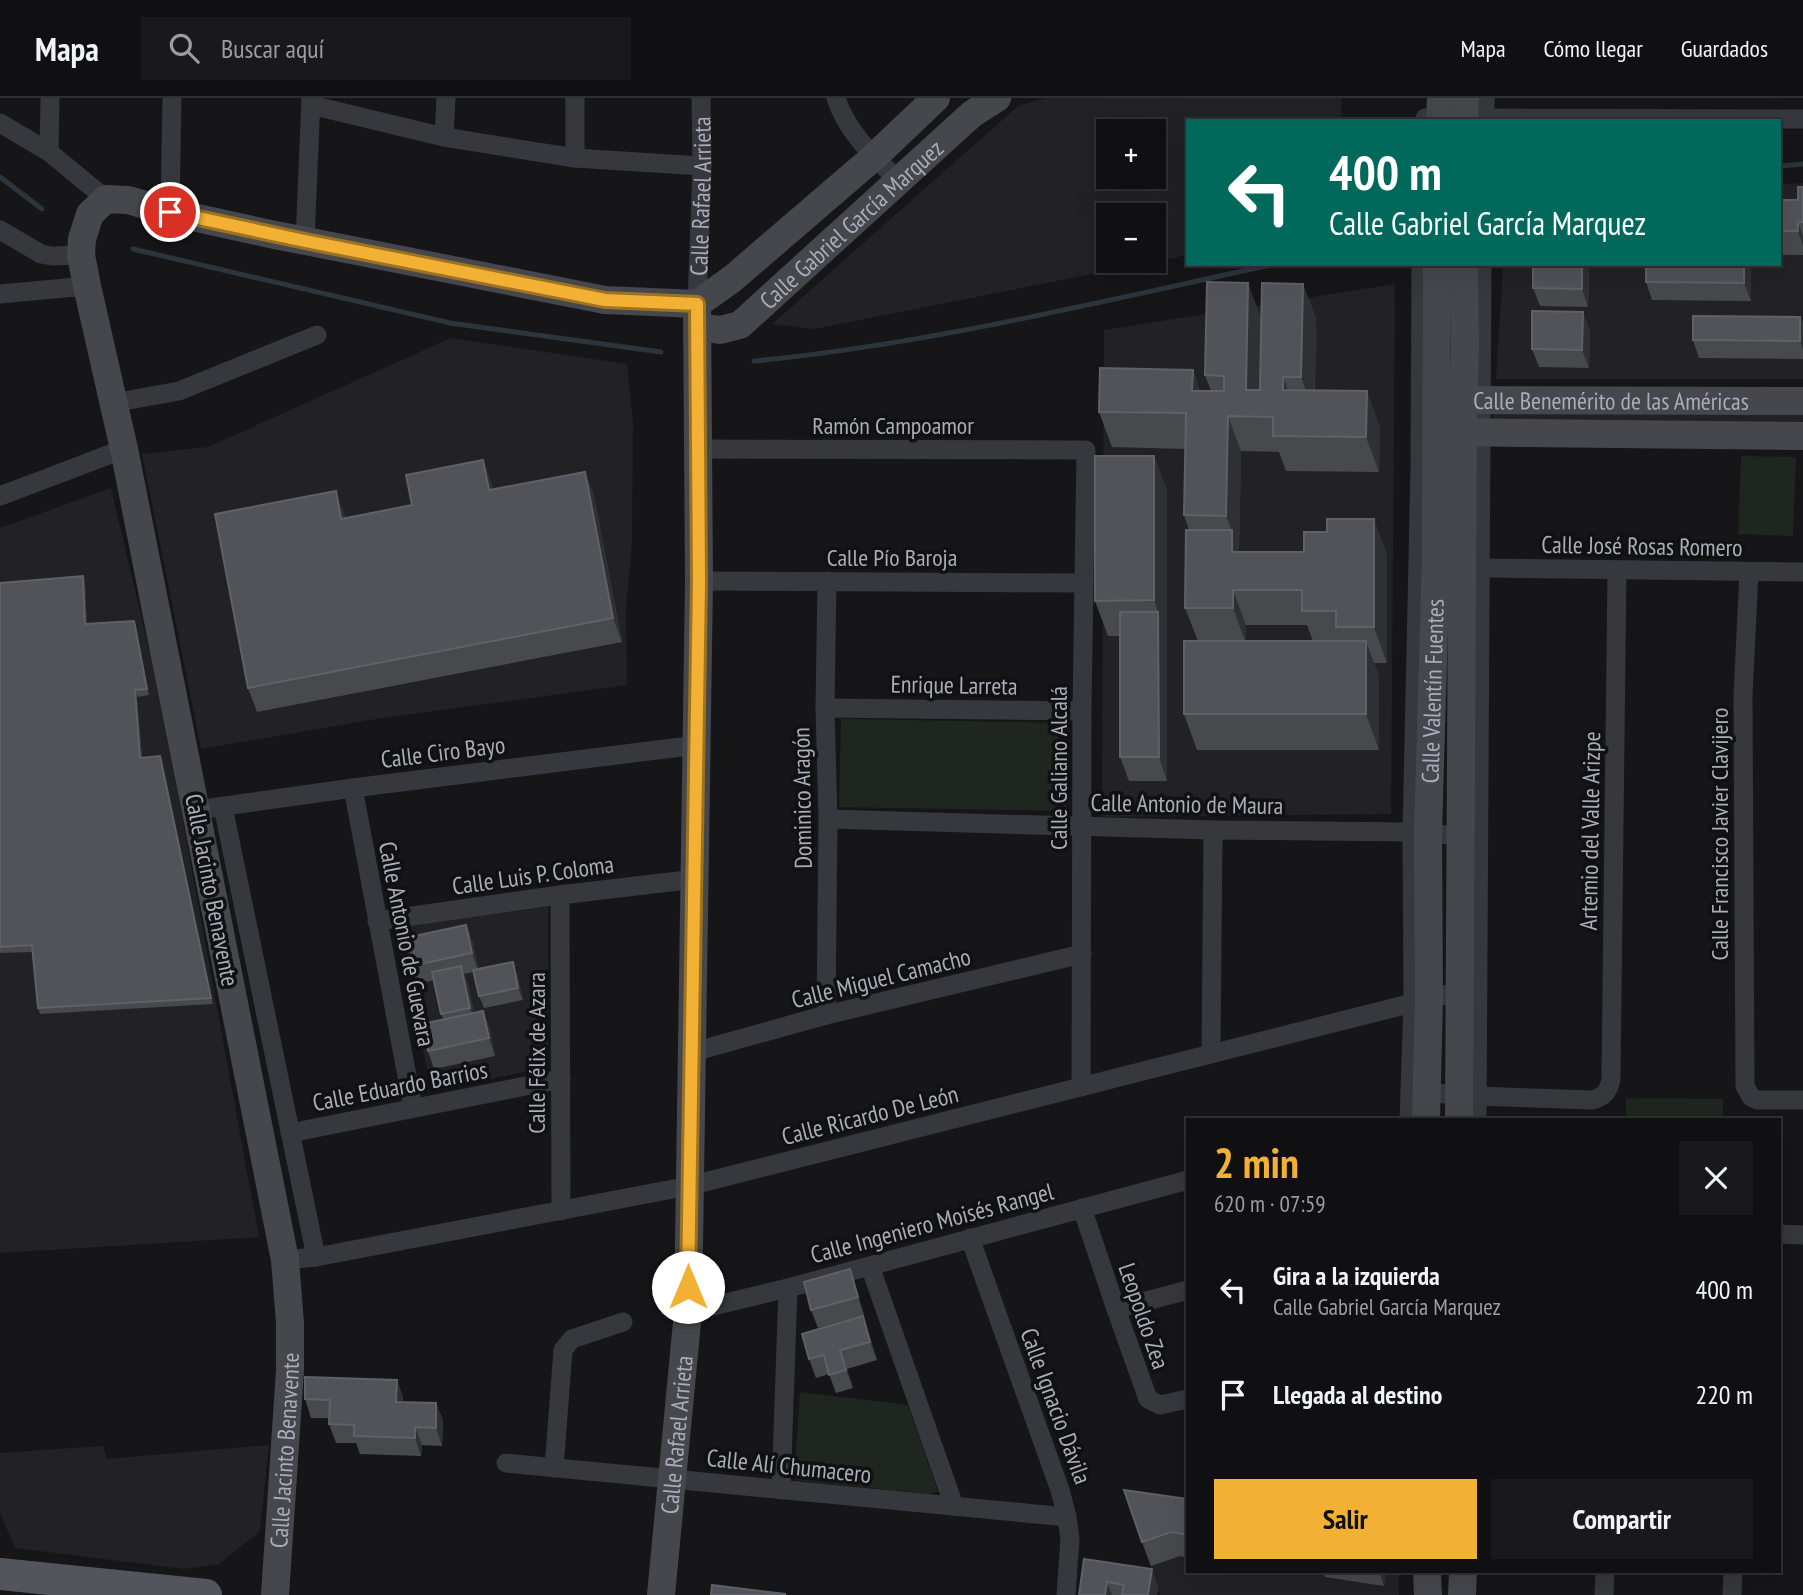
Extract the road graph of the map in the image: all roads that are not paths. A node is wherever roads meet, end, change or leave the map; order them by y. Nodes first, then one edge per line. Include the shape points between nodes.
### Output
1 (50, 98) edge
2 (172, 98) edge
3 (446, 98) edge
4 (575, 98) edge
5 (701, 98) edge
6 (836, 98) edge
7 (936, 98) edge
8 (997, 98) edge
9 (1485, 98) edge
10 (311, 102) edge
11 (971, 106) edge
12 (1451, 113) edge
13 (1803, 119) edge
14 (0, 123) edge
15 (444, 137) junction
16 (49, 152) junction
17 (874, 157) junction
18 (575, 158) junction
19 (702, 166) junction
20 (900, 181) junction
21 (106, 199) junction
22 (170, 212) junction
23 (0, 230) edge
24 (305, 241) junction
25 (81, 255) junction
26 (1421, 266) edge
27 (1466, 266) edge
28 (87, 286) junction
29 (0, 294) edge
30 (698, 316) junction
31 (317, 335) dead end
32 (1450, 399) junction
33 (1803, 401) edge
34 (113, 403) junction
35 (1450, 432) junction
36 (1803, 436) edge
37 (124, 449) junction
38 (699, 449) junction
39 (1086, 450) joint
40 (0, 496) edge
41 (1481, 568) junction
42 (1617, 570) junction
43 (1749, 572) junction
44 (1803, 572) edge
45 (699, 581) junction
46 (827, 581) junction
47 (1084, 583) junction
48 (1480, 679) junction
49 (825, 708) junction
50 (1082, 711) junction
51 (1461, 713) junction
52 (697, 745) junction
53 (353, 788) junction
54 (223, 807) junction
55 (196, 810) junction
56 (828, 819) junction
57 (1083, 826) junction
58 (1213, 830) junction
59 (1420, 833) junction
60 (1461, 836) junction
61 (695, 880) junction
62 (560, 895) junction
63 (377, 921) junction
64 (1082, 954) junction
65 (1460, 991) junction
66 (1421, 1001) junction
67 (826, 1015) junction
68 (693, 1052) junction
69 (1211, 1054) junction
70 (561, 1079) junction
71 (1081, 1087) junction
72 (1418, 1092) junction
73 (1803, 1100) edge
74 (1465, 1103) edge
75 (413, 1108) junction
76 (1410, 1118) edge
77 (1425, 1118) edge
78 (1476, 1118) edge
79 (290, 1133) junction
80 (1186, 1181) edge
81 (689, 1186) junction
82 (1082, 1208) junction
83 (561, 1210) junction
84 (1781, 1234) edge
85 (1803, 1234) edge
86 (970, 1238) junction
87 (316, 1256) junction
88 (285, 1259) junction
89 (870, 1266) junction
90 (788, 1287) junction
91 (1186, 1291) edge
92 (1115, 1309) junction
93 (688, 1312) junction
94 (623, 1322) dead end
95 (1186, 1399) edge
96 (506, 1463) dead end
97 (554, 1468) junction
98 (672, 1479) junction
99 (781, 1490) junction
100 (954, 1506) junction
101 (1067, 1517) junction
102 (1427, 1573) edge
103 (1463, 1573) edge
104 (1605, 1573) edge
105 (1732, 1573) edge
106 (0, 1574) edge
107 (206, 1595) edge
108 (275, 1595) edge
109 (661, 1595) edge
110 (1066, 1595) edge
111 (1428, 1595) edge
112 (1462, 1595) edge
113 (1604, 1595) edge
114 (1732, 1595) edge

1 - 16 street
2 - 22 street
3 - 15 street
4 - 18 street
5 - 19 street, Calle Rafael Arrieta
6 - 17 street via 845,120
7 - 17 street, Calle Gabriel García Marquez
8 - 11 street, Calle Gabriel García Marquez
9 - 12 street
10 - 15 street
10 - 24 street
11 - 20 street, Calle Gabriel García Marquez
12 - 13 street
14 - 16 street
15 - 18 street
16 - 21 street
17 - 20 street
17 - 30 street, Calle Gabriel García Marquez via 732,279
18 - 19 street
19 - 30 street, Calle Rafael Arrieta
20 - 30 street, Calle Gabriel García Marquez via 740,325 720,330
21 - 22 street, Calle Gabriel García Marquez
21 - 25 street, Calle Jacinto Benavente via 90,214
22 - 24 street, Calle Gabriel García Marquez
23 - 25 street via 41,254
24 - 30 street, Calle Gabriel García Marquez
25 - 28 street, Calle Jacinto Benavente
26 - 32 street
27 - 32 street, Calle Valentín Fuentes via 1465,349
28 - 29 street
28 - 34 street, Calle Jacinto Benavente
30 - 38 street, Calle Rafael Arrieta
31 - 34 street via 179,391
32 - 33 street, Calle Benemérito de las Américas
32 - 35 street, Calle Valentín Fuentes
32 - 35 street
34 - 37 street, Calle Jacinto Benavente
35 - 36 street, Calle Benemérito de las Américas
35 - 41 street
35 - 51 street, Calle Valentín Fuentes
35 - 59 street, Calle Valentín Fuentes via 1436,558
37 - 40 street
37 - 55 street, Calle Jacinto Benavente
38 - 39 street, Ramón Campoamor
38 - 45 street, Calle Rafael Arrieta
39 - 47 street, Calle Galiano Alcalá
41 - 42 street, Calle José Rosas Romero
41 - 48 street
42 - 43 street, Calle José Rosas Romero
42 - 74 street, Artemio del Valle Arizpe via 1612,1079 1607,1092 1592,1100
43 - 44 street, Calle José Rosas Romero
43 - 73 street, Calle Francisco Javier Clavijero via 1743,695 1745,1086 1756,1100
45 - 46 street, Calle Pío Baroja
45 - 52 street, Calle Rafael Arrieta
46 - 47 street, Calle Pío Baroja
46 - 49 street, Dominico Aragón
47 - 50 street, Calle Galiano Alcalá
48 - 51 street
48 - 74 street
49 - 50 street, Enrique Larreta
49 - 56 street, Dominico Aragón
50 - 57 street, Calle Galiano Alcalá
51 - 60 street, Calle Valentín Fuentes
52 - 53 street, Calle Ciro Bayo
52 - 61 street, Calle Rafael Arrieta
53 - 54 street, Calle Ciro Bayo
53 - 63 street, Calle Antonio de Guevara
54 - 55 street, Calle Ciro Bayo
54 - 79 street
55 - 88 street, Calle Jacinto Benavente
56 - 57 street, Calle Antonio de Maura
56 - 67 street, Dominico Aragón
57 - 58 street, Calle Antonio de Maura
57 - 64 street, Calle Galiano Alcalá
58 - 59 street, Calle Antonio de Maura
58 - 69 street
59 - 60 street, Calle Antonio de Maura
59 - 66 street, Calle Valentín Fuentes
60 - 65 street, Calle Valentín Fuentes
61 - 62 street, Calle Luis P. Coloma
61 - 68 street, Calle Rafael Arrieta
62 - 63 street, Calle Luis P. Coloma
62 - 70 street, Calle Félix de Azara
63 - 75 street, Calle Antonio de Guevara
64 - 67 street, Calle Miguel Camacho
64 - 71 street, Calle Galiano Alcalá
65 - 66 street, Calle Ricardo De León
65 - 74 street, Calle Valentín Fuentes
66 - 69 street, Calle Ricardo De León
66 - 72 street, Calle Valentín Fuentes
67 - 68 street, Calle Miguel Camacho
68 - 81 street, Calle Rafael Arrieta
69 - 71 street, Calle Ricardo De León
70 - 75 street, Calle Eduardo Barrios
70 - 83 street, Calle Félix de Azara
71 - 81 street, Calle Ricardo De León
72 - 74 street
72 - 76 street
72 - 77 street, Calle Valentín Fuentes
74 - 78 street
75 - 79 street, Calle Eduardo Barrios
79 - 87 street
80 - 82 street, Calle Ingeniero Moisés Rangel
81 - 83 street, Calle Ricardo De León
81 - 93 street, Calle Rafael Arrieta
82 - 86 street, Calle Ingeniero Moisés Rangel
82 - 92 street, Leopoldo Zea
83 - 87 street, Calle Ricardo De León
84 - 85 street
86 - 89 street, Calle Ingeniero Moisés Rangel
86 - 101 street, Calle Ignacio Dávila
87 - 88 street, Calle Ricardo De León
88 - 108 street, Calle Jacinto Benavente via 290,1370
89 - 90 street, Calle Ingeniero Moisés Rangel
89 - 100 street
90 - 93 street, Calle Ingeniero Moisés Rangel
90 - 99 street
91 - 92 street
92 - 95 street, Leopoldo Zea via 1148,1399 1160,1405
93 - 98 street, Calle Rafael Arrieta
94 - 97 street via 572,1339 563,1350
96 - 97 street, Calle Alí Chumacero
97 - 98 street, Calle Alí Chumacero
98 - 99 street, Calle Alí Chumacero
98 - 109 street, Calle Rafael Arrieta
99 - 100 street, Calle Alí Chumacero
100 - 101 street, Calle Alí Chumacero
101 - 110 street, Calle Ignacio Dávila
102 - 111 street
103 - 112 street
104 - 113 street
105 - 114 street
106 - 107 main road

